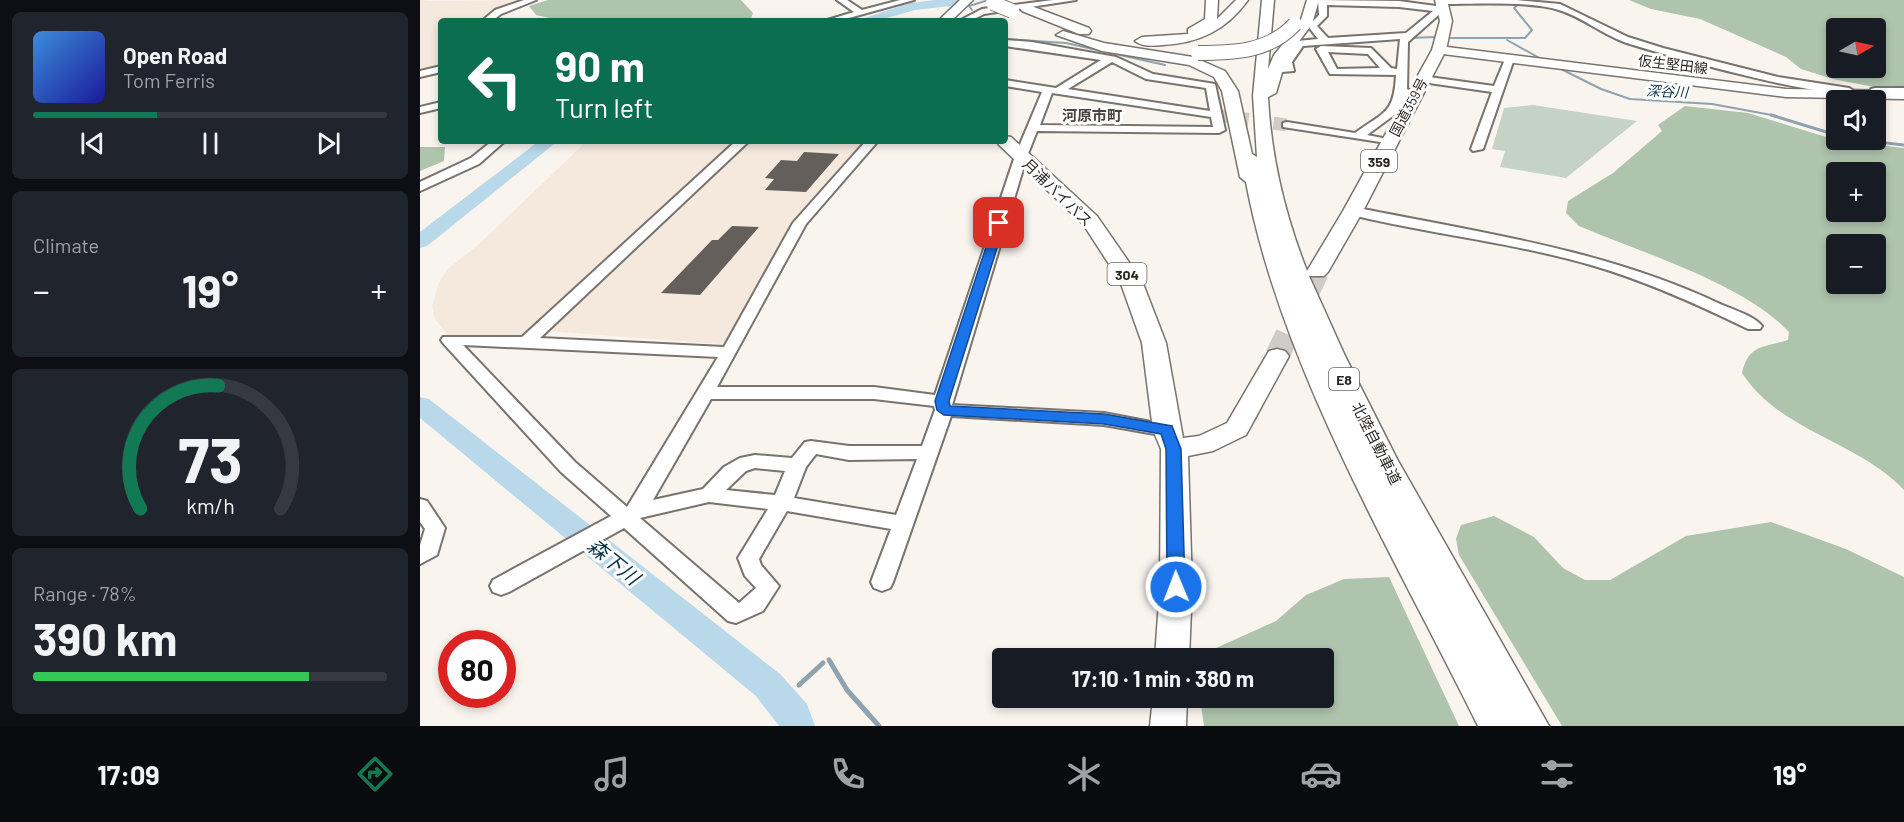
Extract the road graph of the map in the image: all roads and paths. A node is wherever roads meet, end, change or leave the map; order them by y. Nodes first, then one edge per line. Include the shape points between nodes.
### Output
1 (532, 0) edge
2 (841, 0) edge
3 (910, 0) edge
4 (967, 0) edge
5 (1072, 0) edge
6 (1242, 0) edge
7 (1256, 0) edge
8 (1268, 0) edge
9 (988, 1) edge
10 (1440, 3) edge
11 (1314, 4) edge
12 (1213, 5) edge
13 (1010, 6) edge
14 (859, 11) junction
15 (490, 18) edge
16 (837, 18) edge
17 (946, 18) edge
18 (969, 18) edge
19 (1080, 30) junction
20 (1063, 35) junction
21 (1406, 38) junction
22 (1325, 41) junction
23 (1008, 43) edge
24 (1346, 49) junction
25 (1439, 50) junction
26 (1110, 59) junction
27 (1509, 59) junction
28 (438, 70) edge
29 (1285, 70) dead end
30 (1387, 70) junction
31 (1400, 72) junction
32 (1363, 73) junction
33 (420, 74) edge
34 (1422, 79) junction
35 (1008, 83) edge
36 (1497, 90) junction
37 (1053, 91) junction
38 (1408, 93) junction
39 (1904, 93) edge
40 (438, 106) edge
41 (420, 110) edge
42 (1217, 115) junction
43 (1287, 125) tunnel mouth
44 (1033, 128) junction
45 (1358, 136) junction
46 (1389, 142) junction
47 (495, 144) edge
48 (740, 144) edge
49 (869, 144) edge
50 (1008, 144) edge
51 (1477, 149) dead end
52 (1021, 156) junction
53 (420, 187) edge
54 (1266, 200) junction
55 (1353, 212) junction
56 (1317, 272) tunnel mouth
57 (1754, 326) dead end
58 (526, 342) junction
59 (727, 352) junction
60 (1277, 356) tunnel mouth
61 (705, 393) junction
62 (943, 405) junction
63 (1170, 440) junction
64 (930, 452) junction
65 (797, 465) junction
66 (709, 495) junction
67 (782, 503) junction
68 (420, 506) edge
69 (626, 516) junction
70 (905, 524) junction
71 (420, 556) edge
72 (882, 582) dead end
73 (507, 583) dead end
74 (1173, 648) edge
75 (1169, 708) edge
76 (1168, 726) edge
77 (1497, 726) edge
78 (1531, 726) edge

1 - 15 street
2 - 14 street
3 - 14 street
4 - 17 highway
5 - 18 street via 982,12
6 - 19 highway via 1219,26 1189,38 1137,41
7 - 54 highway, 北陸自動車道 / E8 via 1245,94 1249,151
8 - 54 highway, 北陸自動車道 / E8 via 1260,94
9 - 13 highway, bridge
10 - 11 street
10 - 21 street
10 - 25 highway, 国道359号 / 359 via 1446,21
10 - 39 street via 1519,2 1560,7 1625,39 1778,80 1836,91
11 - 20 highway, bridge via 1298,15 1280,38 1259,47 1230,52 1125,47
11 - 22 street via 1323,16 1312,26
11 - 54 highway via 1306,24 1280,58 1271,79
12 - 19 highway via 1210,21 1194,31 1162,37
13 - 19 highway via 1026,8
13 - 20 highway
14 - 16 street
20 - 54 highway via 1102,47 1193,61 1220,74 1230,91 1241,149
21 - 22 street
21 - 31 street
22 - 29 street via 1300,43 1287,62 1290,69
23 - 26 street
24 - 30 street via 1371,51
24 - 32 street
24 - 32 street via 1321,49 1334,72
25 - 27 main road, 仮生堅田線
25 - 34 highway, 国道359号 / 359
26 - 37 street
26 - 42 street via 1150,77 1211,86
27 - 36 street
27 - 39 main road, 仮生堅田線 via 1786,93
28 - 33 street
30 - 31 street
30 - 32 street
31 - 38 street
34 - 36 street
34 - 38 highway, 国道359号 / 359
35 - 37 street
36 - 51 street
37 - 42 street
37 - 44 street
38 - 45 street via 1397,108
38 - 46 highway, 国道359号 / 359
40 - 41 street
42 - 44 street via 1219,130
43 - 45 street
44 - 52 street
45 - 46 street
46 - 55 highway, 国道359号 / 359
47 - 53 street via 475,161
48 - 58 street
49 - 59 street via 800,223
50 - 52 highway, 月浦バイパス / 304
52 - 62 street
52 - 63 highway, 月浦バイパス / 304 via 1090,220 1131,281 1154,343
54 - 77 highway, 北陸自動車道 / E8 via 1280,278 1325,387
54 - 78 highway, 北陸自動車道 / E8 via 1344,380
55 - 56 highway, 国道359号 / 359
55 - 57 street via 1572,256 1629,272 1697,298
58 - 59 street
58 - 69 street via 449,340 519,417
59 - 61 street
60 - 63 highway via 1237,429 1204,444
61 - 62 street via 874,393
61 - 69 street
62 - 63 street via 1104,419
62 - 64 street
63 - 74 highway, 304 via 1176,587
64 - 65 street via 849,453 811,447
64 - 70 street
65 - 66 street via 748,461 735,466
65 - 67 street
66 - 67 street
66 - 69 street
67 - 69 street via 748,558 752,570 768,586 764,597 754,607 736,614
67 - 70 street
68 - 71 street via 435,528 430,549
69 - 73 street
70 - 72 street
75 - 76 highway

